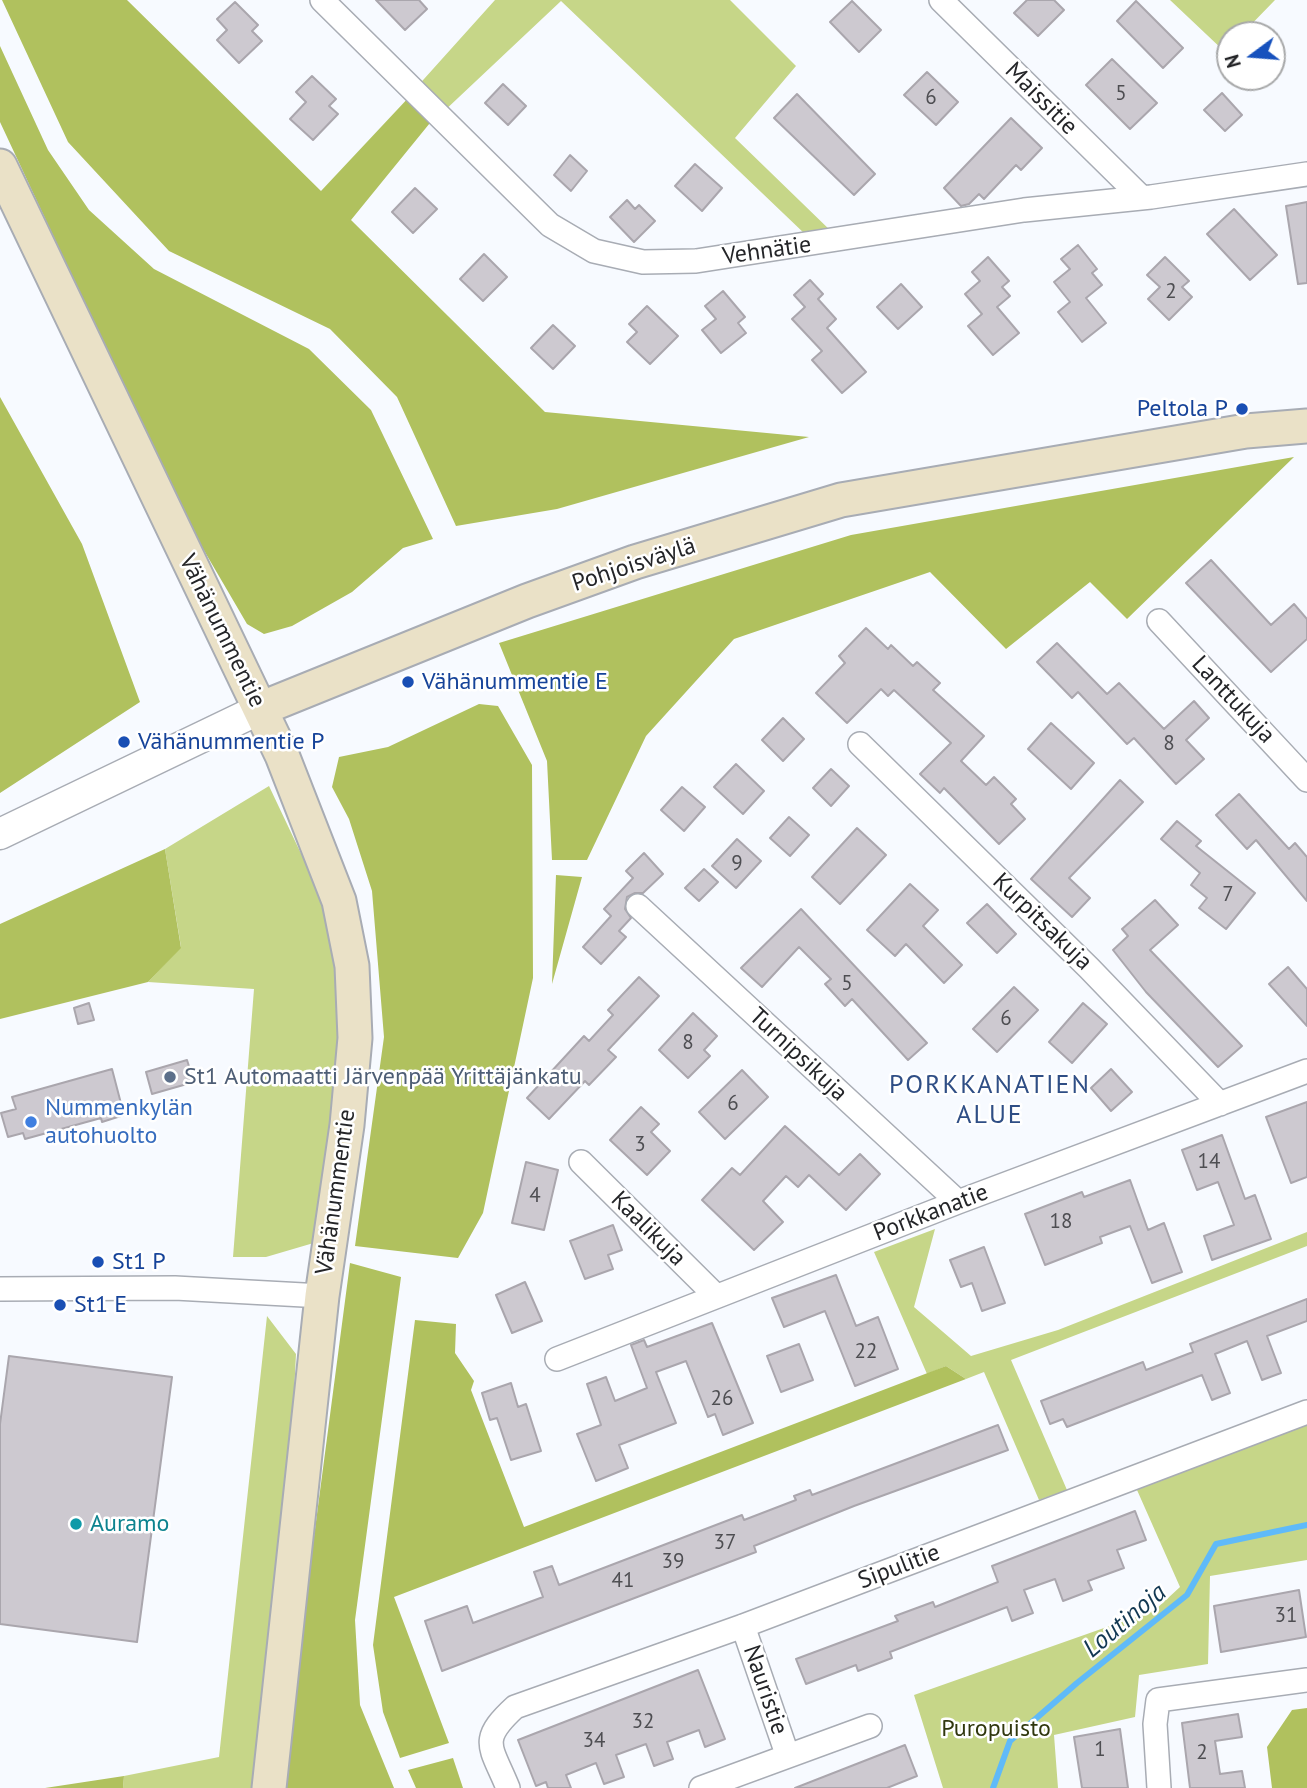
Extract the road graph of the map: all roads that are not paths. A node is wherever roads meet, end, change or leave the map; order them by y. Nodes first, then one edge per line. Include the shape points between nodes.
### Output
1 (322, 0) edge
2 (941, 0) edge
3 (0, 166) edge
4 (1307, 174) edge
5 (1141, 197) junction
6 (1307, 426) edge
7 (1159, 621) dead end
8 (260, 709) junction
9 (860, 744) dead end
10 (1307, 780) edge
11 (0, 834) edge
12 (638, 906) dead end
13 (1307, 1071) edge
14 (1220, 1104) junction
15 (581, 1162) dead end
16 (958, 1202) junction
17 (0, 1289) edge
18 (322, 1296) junction
19 (716, 1296) junction
20 (557, 1359) dead end
21 (1307, 1412) edge
22 (743, 1626) junction
23 (1307, 1680) edge
24 (870, 1726) dead end
25 (787, 1754) junction
26 (269, 1788) edge
27 (508, 1788) edge
28 (701, 1788) edge
29 (1159, 1788) edge

1 - 5 street, Vehnätie via 550,225 594,251 643,262 695,261 1024,210
2 - 5 street, Maissitie
3 - 8 main road, Vähänummentie
4 - 5 street, Vehnätie
6 - 8 main road, Pohjoisväylä via 1246,431 841,500 599,575
7 - 10 street, Lanttukuja
8 - 11 street, Pohjoisväylä
8 - 18 main road, Vähänummentie via 327,869 342,913 352,966 355,1038
9 - 14 street, Kurpitsakuja via 1089,968
12 - 16 street, Turnipsikuja
13 - 14 street, Porkkanatie
14 - 16 street, Porkkanatie
15 - 19 street, Kaalikuja
16 - 19 street, Porkkanatie
17 - 18 street via 187,1288
18 - 26 main road, Vähänummentie
19 - 20 street, Porkkanatie
21 - 22 street, Sipulitie
22 - 25 street, Nauristie
22 - 27 street, Sipulitie via 515,1707 494,1726 490,1744
23 - 29 street via 1158,1700
24 - 25 street, Nauristie
25 - 28 street, Nauristie

